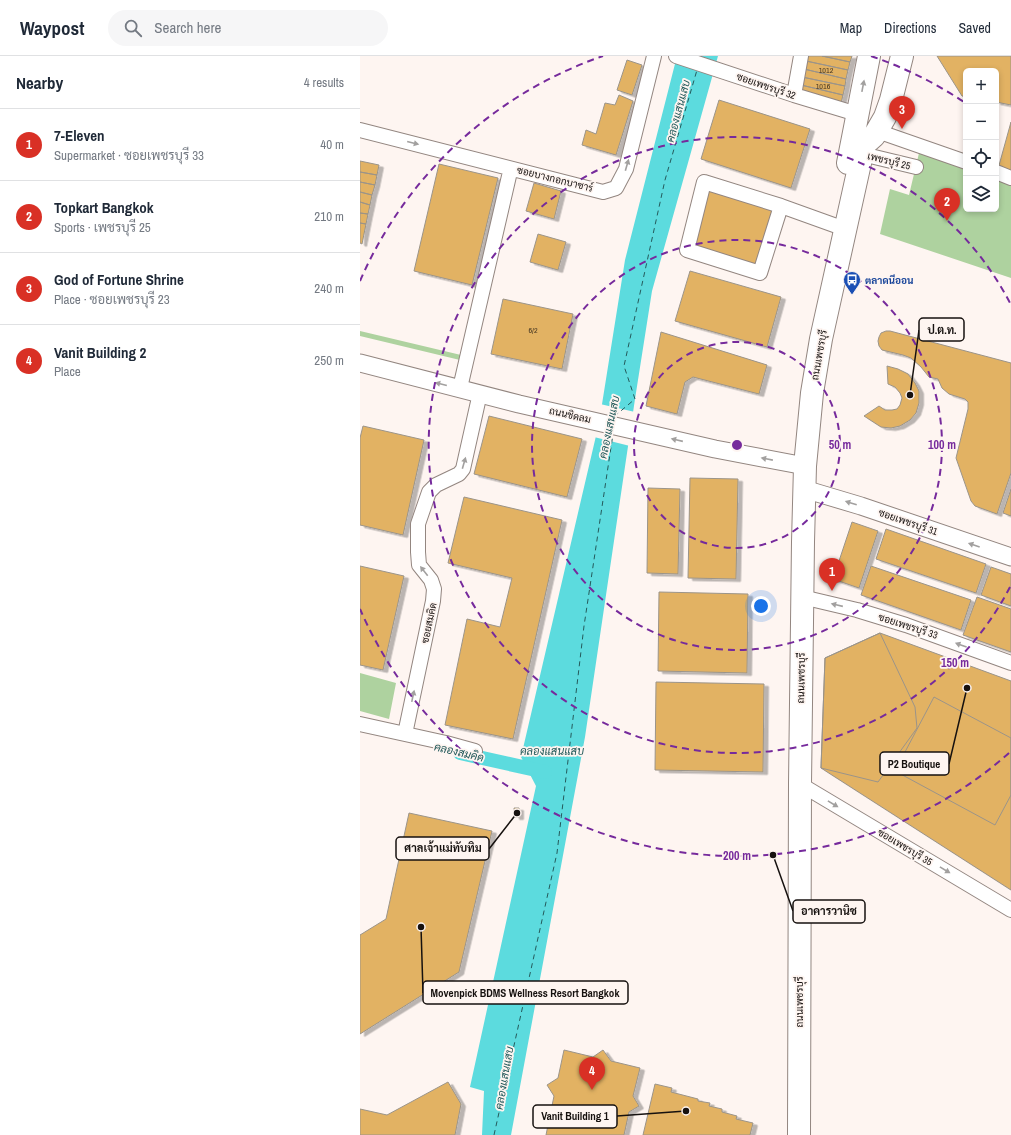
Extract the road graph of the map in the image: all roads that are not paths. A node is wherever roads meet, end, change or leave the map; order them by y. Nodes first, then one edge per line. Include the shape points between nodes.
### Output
1 (654, 56) edge
2 (676, 56) edge
3 (801, 56) edge
4 (869, 56) edge
5 (902, 56) edge
6 (794, 95) junction
7 (857, 114) junction
8 (360, 130) edge
9 (877, 131) junction
10 (862, 154) junction
11 (963, 161) edge
12 (916, 167) dead end
13 (999, 173) edge
14 (509, 176) dead end
15 (1011, 178) edge
16 (781, 206) junction
17 (846, 227) junction
18 (360, 363) edge
19 (460, 388) junction
20 (480, 393) junction
21 (805, 466) junction
22 (804, 489) junction
23 (1011, 557) edge
24 (802, 597) junction
25 (1011, 662) edge
26 (360, 724) edge
27 (405, 734) junction
28 (475, 751) dead end
29 (800, 784) junction
30 (1011, 910) edge
31 (799, 1135) edge

8 -> 1 street, ซอยบางกอกบาซาร์ via 603,192 616,188 626,169
2 - 6 street, ซอยเพชรบุรี 32
3 - 6 street
7 -> 4 main road, ถนนเพชรบุรี
5 - 9 main road, ถนนเพชรบุรี via 891,100
6 - 7 street, ซอยเพชรบุรี 32
7 - 17 main road, ถนนเพชรบุรี via 842,207 842,218
9 - 10 main road, ถนนเพชรบุรี via 865,144
9 - 11 street
10 - 12 street, เพชรบุรี 25
10 - 17 main road, ถนนเพชรบุรี
13 - 15 street
14 - 19 street
16 - 16 street via 704,182 687,250 760,273
16 - 17 street
17 - 21 main road, ถนนเพชรบุรี via 816,366
19 -> 18 street, ถนนชิดลม
19 - 20 street, ถนนชิดลม
21 -> 20 street, ถนนชิดลม via 715,449
27 -> 20 street, ซอยสมคิด via 434,601 431,580 419,565 418,524 429,492 463,469
21 - 22 main road, ถนนเพชรบุรี
23 -> 22 street, ซอยเพชรบุรี 31
22 - 24 main road, ถนนเพชรบุรี
25 -> 24 street, ซอยเพชรบุรี 33 via 906,625
24 - 29 main road, ถนนเพชรบุรี
26 - 27 street
27 - 28 street
29 -> 30 street, ซอยเพชรบุรี 35
29 - 31 main road, ถนนเพชรบุรี

